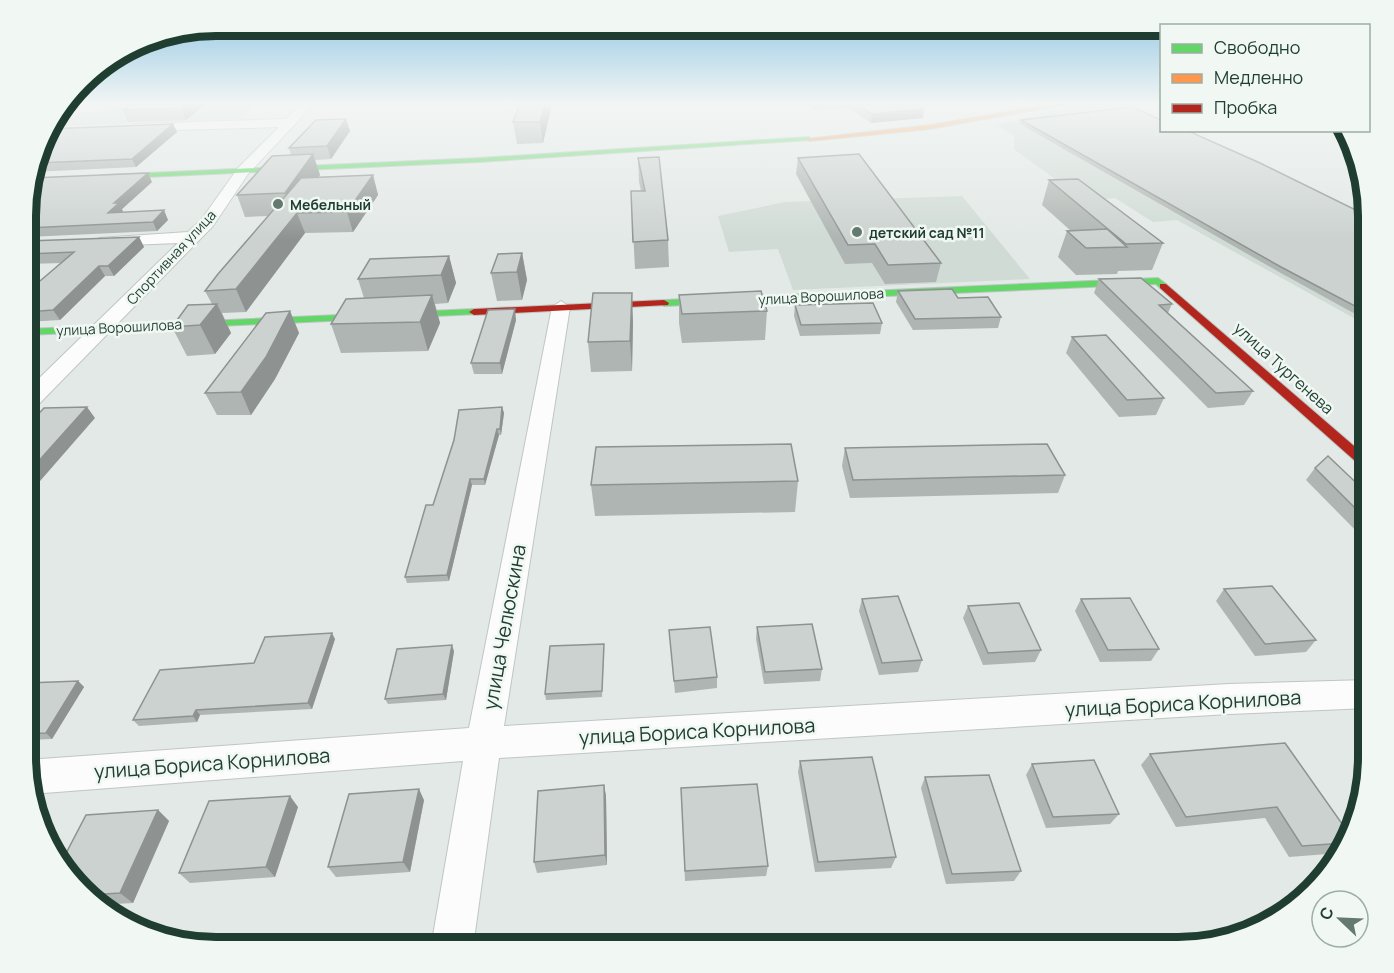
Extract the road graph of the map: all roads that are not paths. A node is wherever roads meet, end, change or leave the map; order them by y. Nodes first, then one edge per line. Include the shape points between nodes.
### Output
1 (264, 149) edge
2 (662, 149) edge
3 (243, 171) junction
4 (89, 177) edge
5 (193, 237) junction
6 (86, 242) edge
7 (1177, 296) joint
8 (561, 308) junction
9 (103, 327) junction
10 (36, 331) edge
11 (36, 394) edge
12 (1358, 456) edge
13 (1358, 694) edge
14 (484, 742) junction
15 (37, 776) edge
16 (454, 937) edge

1 - 3 street, Спортивная улица
2 - 3 street
3 - 4 street
3 - 5 street, Спортивная улица
5 - 6 street
5 - 9 street, Спортивная улица
7 - 8 street, улица Ворошилова via 1158,281
7 - 12 street, улица Тургенева
8 - 9 street, улица Ворошилова
8 - 14 street, улица Челюскина
9 - 10 street, улица Ворошилова
9 - 11 street, Спортивная улица
13 - 14 street, улица Бориса Корнилова
14 - 15 street, улица Бориса Корнилова
14 - 16 street, улица Челюскина

